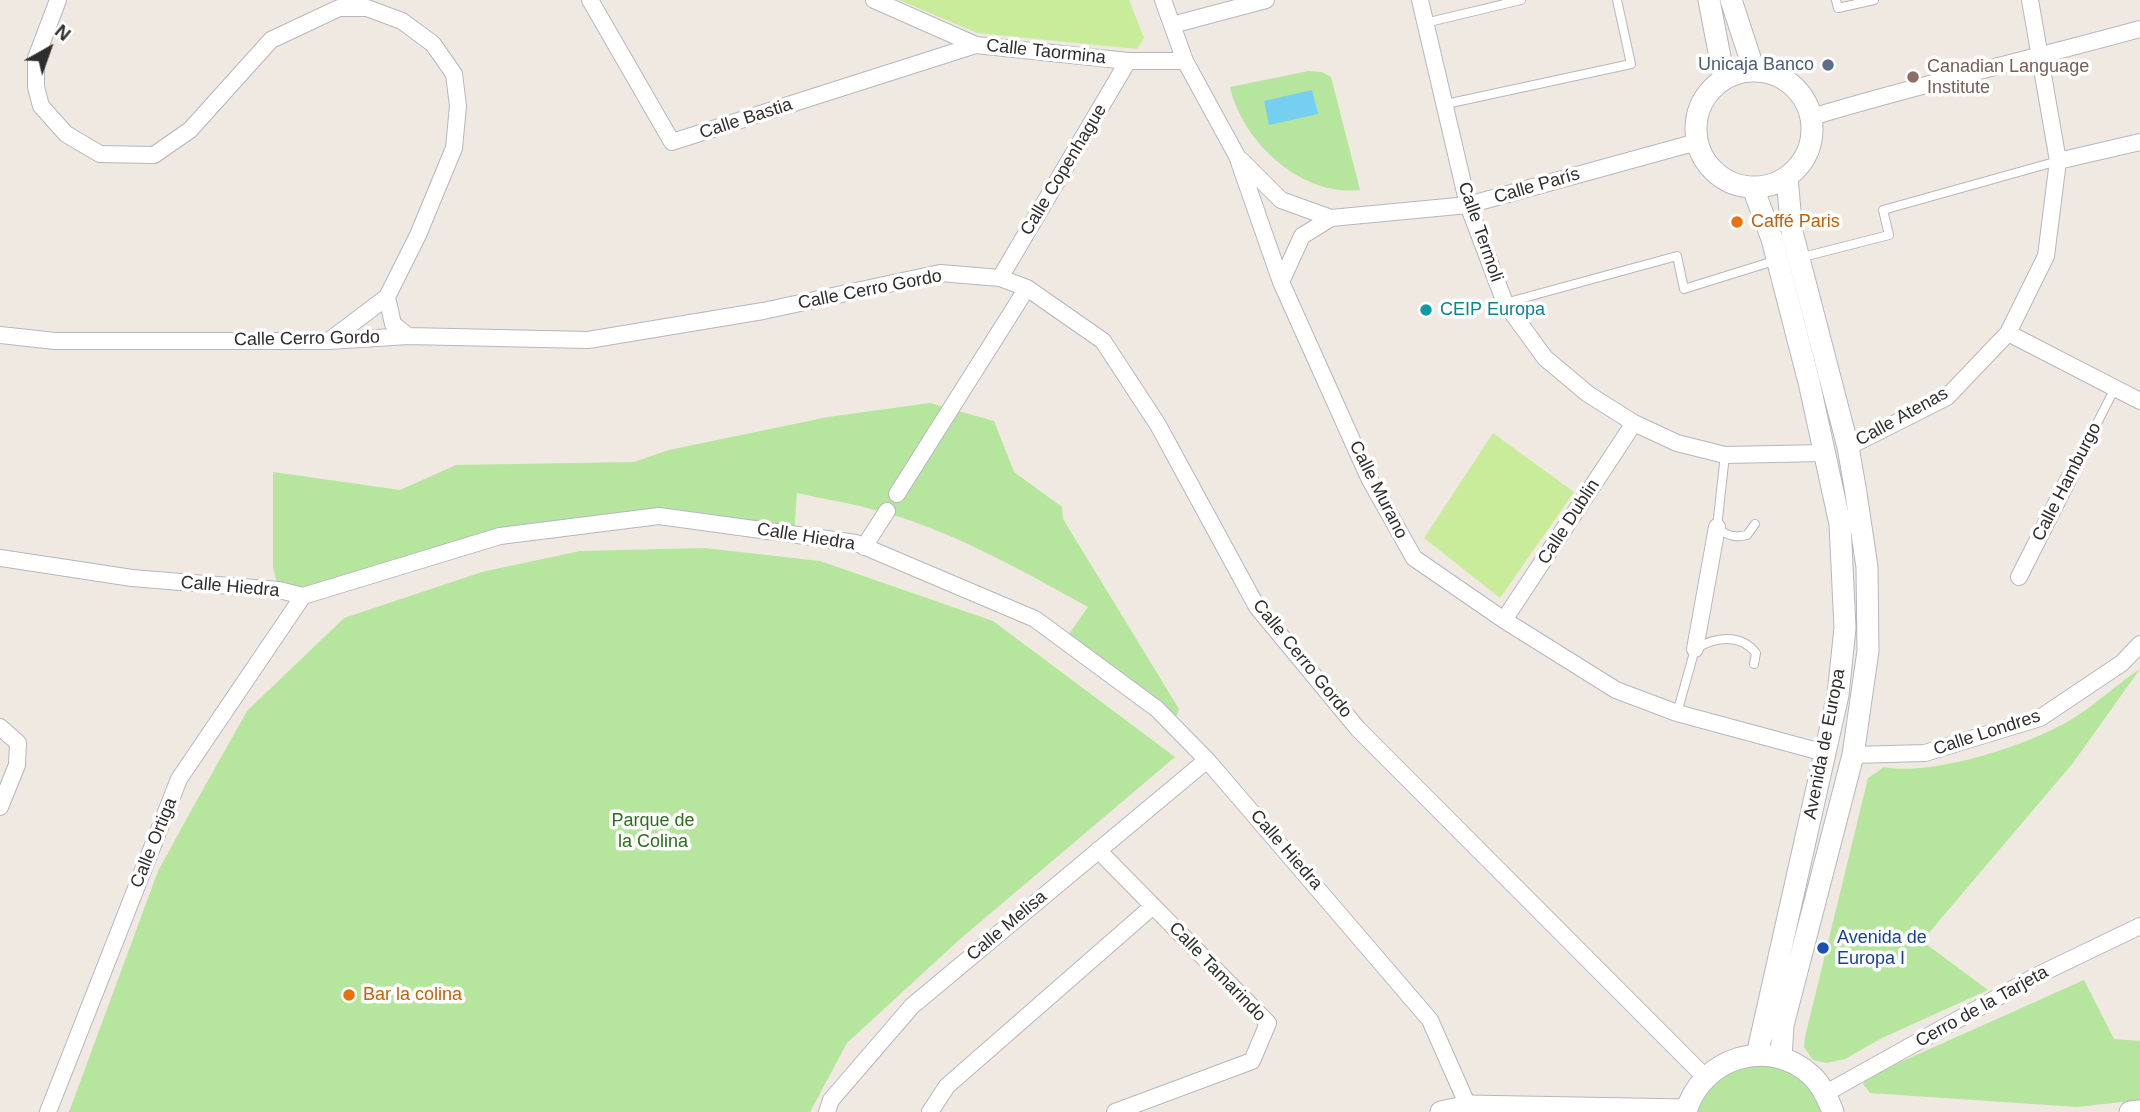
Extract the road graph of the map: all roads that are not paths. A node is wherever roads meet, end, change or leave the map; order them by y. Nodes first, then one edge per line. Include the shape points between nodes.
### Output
1 (58, 0) edge
2 (590, 0) edge
3 (874, 0) edge
4 (1163, 0) edge
5 (1266, 0) edge
6 (1420, 0) edge
7 (1521, 0) edge
8 (1617, 0) edge
9 (1709, 0) edge
10 (1731, 0) edge
11 (1836, 0) edge
12 (1874, 0) edge
13 (2030, 0) edge
14 (1425, 23) junction
15 (1172, 25) junction
16 (2140, 29) edge
17 (976, 45) junction
18 (2041, 56) junction
19 (1128, 61) junction
20 (1185, 61) junction
21 (1754, 70) junction
22 (1724, 78) junction
23 (1446, 104) junction
24 (1812, 117) junction
25 (1697, 142) junction
26 (2140, 142) edge
27 (1237, 156) junction
28 (2058, 162) junction
29 (1787, 178) junction
30 (1753, 188) junction
31 (1468, 205) junction
32 (1331, 218) junction
33 (1788, 259) junction
34 (1000, 278) junction
35 (1281, 282) junction
36 (1027, 288) junction
37 (387, 297) junction
38 (1505, 303) junction
39 (2008, 333) junction
40 (0, 335) edge
41 (408, 336) junction
42 (329, 341) junction
43 (2115, 388) junction
44 (2140, 401) edge
45 (1634, 423) junction
46 (1848, 447) junction
47 (1824, 453) junction
48 (1725, 455) junction
49 (2069, 478) joint
50 (897, 495) dead end
51 (887, 511) dead end
52 (1755, 524) dead end
53 (1717, 527) junction
54 (864, 547) junction
55 (0, 558) edge
56 (2019, 577) dead end
57 (303, 596) junction
58 (1504, 620) junction
59 (2140, 644) edge
60 (1695, 649) junction
61 (1754, 664) dead end
62 (1677, 713) junction
63 (0, 727) edge
64 (1825, 753) junction
65 (1853, 755) junction
66 (1207, 761) junction
67 (0, 807) edge
68 (1098, 850) junction
69 (1153, 906) junction
70 (2140, 926) edge
71 (1756, 1055) junction
72 (1781, 1058) junction
73 (1705, 1077) junction
74 (1829, 1103) edge
75 (1468, 1105) junction
76 (1686, 1111) edge
77 (2140, 1111) edge
78 (48, 1112) edge
79 (827, 1112) edge
80 (930, 1112) edge
81 (1115, 1112) edge
82 (1441, 1112) edge
83 (2130, 1112) edge

1 - 37 street via 36,58 36,88 41,106 66,134 100,154 154,155 190,130 271,40 339,8 367,8 402,21 433,44 454,74 458,106 454,148
2 - 17 street, Calle Bastia via 672,142
3 - 17 street, Calle Taormina
4 - 15 street, Calle Murano
5 - 15 street
6 - 14 street, Calle Termoli
7 - 14 lane
8 - 23 lane via 1631,64
9 - 22 main road
10 - 21 main road
11 - 12 lane via 1838,8
13 - 18 street, Calle Atenas
14 - 23 street, Calle Termoli
15 - 20 street, Calle Murano
16 - 18 street
17 - 19 street, Calle Taormina
18 - 24 street via 1929,81
18 - 28 street, Calle Atenas
19 - 20 street, Calle Taormina
19 - 34 street, Calle Copenhague
20 - 27 street, Calle Murano
21 - 22 main road
21 - 24 main road via 1774,73 1791,83
22 - 25 main road via 1700,106
23 - 31 street, Calle Termoli
24 - 29 main road via 1809,151
25 - 30 main road via 1717,174
25 - 31 street, Calle París
26 - 28 street
27 - 32 street, Calle París via 1281,200
27 - 35 street, Calle Murano
28 - 33 lane via 1883,209 1889,235
28 - 39 street, Calle Atenas via 2046,256
29 - 30 main road
29 - 33 main road
30 - 33 main road, Avenida de Europa
31 - 32 street, Calle París
31 - 38 street, Calle Termoli
32 - 35 street, Calle París via 1302,236
33 - 38 lane via 1684,289 1676,256
33 - 46 main road
33 - 47 main road, Avenida de Europa
34 - 36 street, Calle Cerro Gordo
34 - 41 street, Calle Cerro Gordo via 940,273 763,311 588,340
35 - 58 street, Calle Murano via 1369,478 1413,558
36 - 50 street
36 - 73 street, Calle Cerro Gordo via 1103,341 1158,425 1257,607 1358,729
37 - 41 street via 393,324
37 - 42 street
38 - 45 street, Calle Termoli via 1545,358 1588,394
39 - 43 street
39 - 46 street, Calle Atenas via 1947,397
40 - 42 street, Calle Cerro Gordo via 55,341
41 - 42 street, Calle Cerro Gordo
43 - 44 street
43 - 49 lane, Calle Hamburgo
45 - 48 street, Calle Termoli via 1677,443
45 - 58 street, Calle Dublin
46 - 65 main road via 1867,567 1868,650
47 - 48 street, Calle Termoli
47 - 64 main road, Avenida de Europa via 1840,524 1845,628 1838,695
48 - 53 lane
49 - 56 street, Calle Hamburgo
51 - 54 street
52 - 53 lane via 1747,535 1737,537
53 - 60 street
54 - 57 street, Calle Hiedra via 659,516 500,537
54 - 66 street, Calle Hiedra via 1035,620 1157,709
55 - 57 street, Calle Hiedra
57 - 78 street, Calle Ortiga via 179,779
58 - 62 street, Calle Murano via 1616,690
59 - 65 street, Calle Londres via 2122,663 2040,718 1925,753
60 - 61 lane via 1710,640 1736,639 1748,643 1756,653
60 - 62 lane
62 - 64 street, Calle Murano
63 - 67 street via 18,743 20,754
64 - 71 main road, Avenida de Europa
65 - 72 main road via 1783,1025
66 - 68 street, Calle Melisa
66 - 75 street, Calle Hiedra via 1430,1020
68 - 69 street, Calle Tamarindo
68 - 79 street, Calle Melisa via 912,1006 831,1100
69 - 80 street via 947,1086
69 - 81 street, Calle Tamarindo via 1269,1023 1252,1061
70 - 74 street, Cerro de la Tarjeta via 2034,977
71 - 72 main road
71 - 73 main road via 1723,1063
72 - 74 main road via 1811,1074
73 - 76 main road
75 - 76 main road
75 - 82 main road
77 - 83 main road

